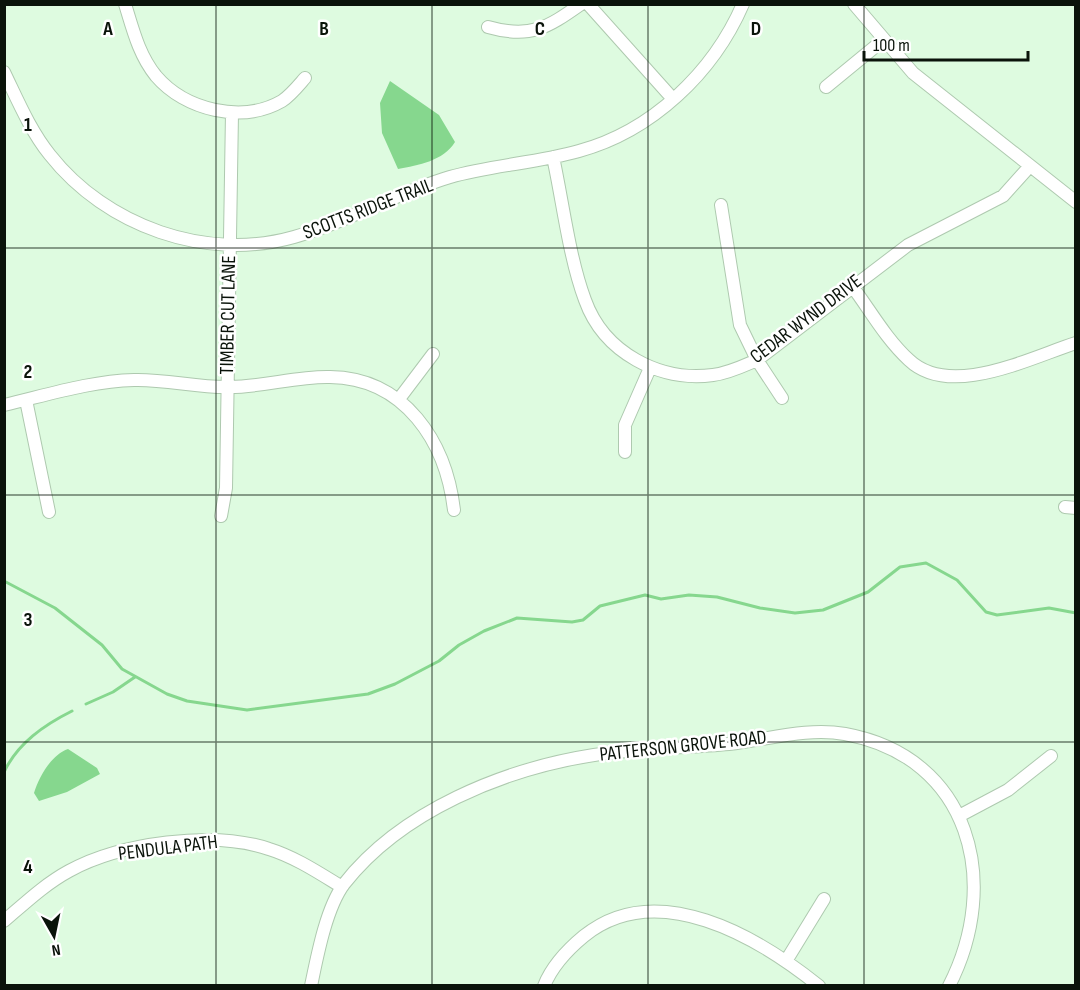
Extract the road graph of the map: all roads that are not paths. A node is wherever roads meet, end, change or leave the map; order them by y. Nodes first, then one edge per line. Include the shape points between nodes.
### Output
1 (125, 4) edge
2 (581, 4) edge
3 (588, 4) edge
4 (743, 4) edge
5 (854, 4) edge
6 (488, 27) dead end
7 (882, 40) junction
8 (5, 72) edge
9 (305, 78) dead end
10 (826, 87) dead end
11 (673, 99) junction
12 (232, 113) junction
13 (554, 157) junction
14 (1030, 166) junction
15 (1076, 202) edge
16 (721, 205) dead end
17 (230, 245) junction
18 (852, 286) junction
19 (1076, 343) edge
20 (433, 354) dead end
21 (756, 360) junction
22 (650, 368) junction
23 (227, 388) junction
24 (783, 398) dead end
25 (399, 399) junction
26 (26, 400) junction
27 (4, 405) edge
28 (625, 452) dead end
29 (454, 510) dead end
30 (49, 512) dead end
31 (221, 516) dead end
32 (1051, 756) dead end
33 (959, 816) junction
34 (342, 887) junction
35 (825, 899) dead end
36 (4, 921) edge
37 (786, 961) junction
38 (311, 986) edge
39 (544, 986) edge
40 (819, 986) edge
41 (948, 986) edge

1 - 12 street via 138,47 156,76 197,105
2 - 6 street via 552,23 522,34
3 - 11 street
4 - 11 street, SCOTTS RIDGE TRAIL via 718,50
5 - 7 street
7 - 10 street
7 - 14 street via 913,73
8 - 17 street, SCOTTS RIDGE TRAIL via 38,139 61,168 93,197 150,229 194,241
9 - 12 street via 271,106
11 - 13 street, SCOTTS RIDGE TRAIL via 618,135
12 - 17 street, TIMBER CUT LANE
13 - 17 street, SCOTTS RIDGE TRAIL via 444,179 293,238
13 - 22 street, CEDAR WYND DRIVE via 586,302 605,334
14 - 15 street
14 - 18 street, CEDAR WYND DRIVE via 1003,196 908,246
16 - 21 street via 736,314
17 - 23 street, TIMBER CUT LANE
18 - 19 street via 907,358 923,370 944,377 975,375
18 - 21 street, CEDAR WYND DRIVE
20 - 25 street
21 - 22 street, CEDAR WYND DRIVE via 733,370 697,376
21 - 24 street
22 - 28 street via 625,425
23 - 25 street via 329,377 369,384
23 - 26 street via 110,381
23 - 31 street, TIMBER CUT LANE via 226,488
25 - 29 street via 423,426 442,463 450,482
26 - 27 street
26 - 30 street
32 - 33 street via 1008,790
33 - 34 street, PATTERSON GROVE ROAD via 936,784 910,762 879,744 843,734 820,732 629,751 544,765 469,794 391,838
33 - 41 street, PATTERSON GROVE ROAD via 972,859 975,895 969,933
34 - 36 street, PENDULA PATH via 267,848 225,841 183,842 130,850 79,866 40,890
34 - 38 street, PATTERSON GROVE ROAD via 324,934
35 - 37 street
37 - 39 street via 705,920 675,912 644,912 615,919 589,932 564,954
37 - 40 street

